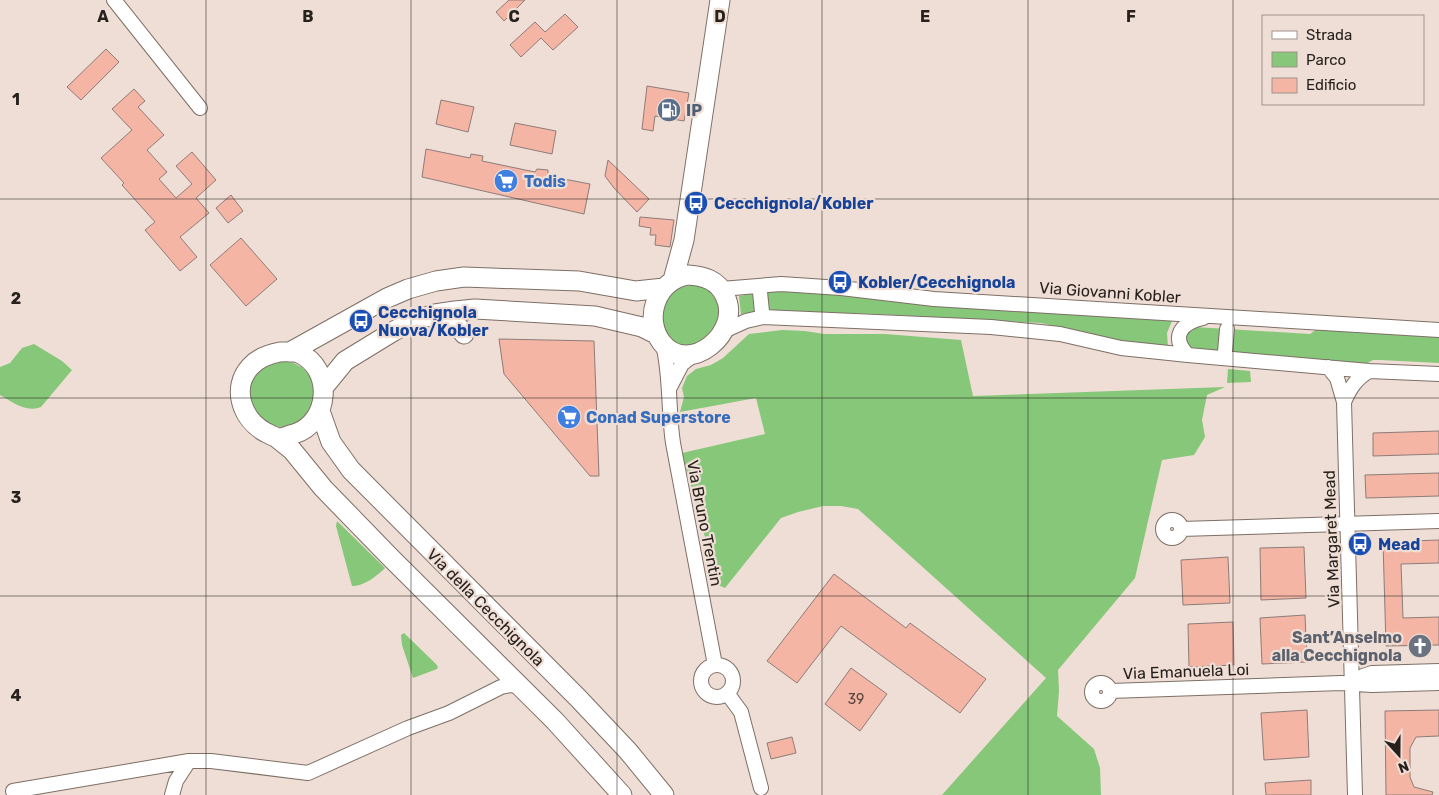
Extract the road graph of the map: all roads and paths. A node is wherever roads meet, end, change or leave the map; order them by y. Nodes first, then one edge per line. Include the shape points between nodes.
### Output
1 (114, 0) edge
2 (720, 0) edge
3 (200, 108) dead end
4 (684, 240) junction
5 (703, 276) junction
6 (668, 284) junction
7 (721, 289) junction
8 (760, 292) dead end
9 (762, 312) dead end
10 (1228, 323) junction
11 (1439, 330) edge
12 (724, 331) junction
13 (660, 339) junction
14 (290, 352) junction
15 (1225, 352) dead end
16 (695, 354) junction
17 (1188, 355) junction
18 (1328, 367) junction
19 (1369, 370) junction
20 (1439, 374) edge
21 (323, 388) junction
22 (670, 388) junction
23 (1344, 402) junction
24 (320, 411) junction
25 (277, 438) junction
26 (1439, 521) edge
27 (1348, 523) junction
28 (1182, 529) dead end
29 (494, 661) junction
30 (715, 665) junction
31 (1439, 671) edge
32 (1353, 683) junction
33 (1439, 684) edge
34 (524, 691) junction
35 (1110, 691) dead end
36 (727, 692) junction
37 (477, 698) junction
38 (189, 761) junction
39 (761, 788) dead end
40 (13, 791) dead end
41 (172, 795) edge
42 (622, 795) edge
43 (664, 795) edge
44 (1356, 795) edge

1 - 3 street
2 - 4 street
4 - 5 street via 689,255
4 - 6 street
5 - 6 street via 688,275
5 - 7 street
6 - 13 street via 653,312 653,325
6 - 14 street via 636,291 579,282 464,277 428,282 387,298
7 - 10 street, Via Giovanni Kobler via 781,284 841,288 934,299
7 - 12 street via 729,309
8 - 9 street
10 - 11 street, Via Giovanni Kobler
10 - 15 street
10 - 17 street, Via Giovanni Kobler via 1204,318 1183,326 1179,340
12 - 16 street via 710,346
12 - 17 street via 763,317 903,322 1044,332 1120,348
13 - 16 street via 675,353
13 - 21 street via 642,327 610,318 570,314 558,318 550,326 529,312 455,311 424,318 394,331 345,361
13 - 22 street, Via Bruno Trentin
14 - 21 street via 308,360 319,373
14 - 25 street via 259,359 243,376 241,387 240,397 248,418 256,427
16 - 22 street, Via Bruno Trentin via 682,364
17 - 18 street
18 - 19 street
18 - 23 street, Via Margaret Mead via 1337,378
19 - 20 street
19 - 23 street via 1350,387
21 - 24 street
22 - 30 street, Via Bruno Trentin via 669,416 673,443
23 - 27 street, Via Margaret Mead
24 - 25 street via 308,427
24 - 43 street, Via della Cecchignola via 331,442 350,470 578,698
25 - 29 street, Via della Cecchignola
26 - 27 street
27 - 28 street
27 - 32 street, Via Margaret Mead
29 - 34 street, Via della Cecchignola
29 - 37 street via 499,672 496,681
30 - 36 street via 728,669 731,674 731,687
30 - 36 street via 704,671 701,684 708,694 721,696
31 - 32 street via 1372,673
32 - 33 street, Via Emanuela Loi
32 - 35 street, Via Emanuela Loi
32 - 44 street, Via Margaret Mead
34 - 37 street via 511,685
34 - 42 street, Via della Cecchignola
36 - 39 street via 741,712
37 - 38 street via 308,773
38 - 40 street
38 - 41 street via 176,781

